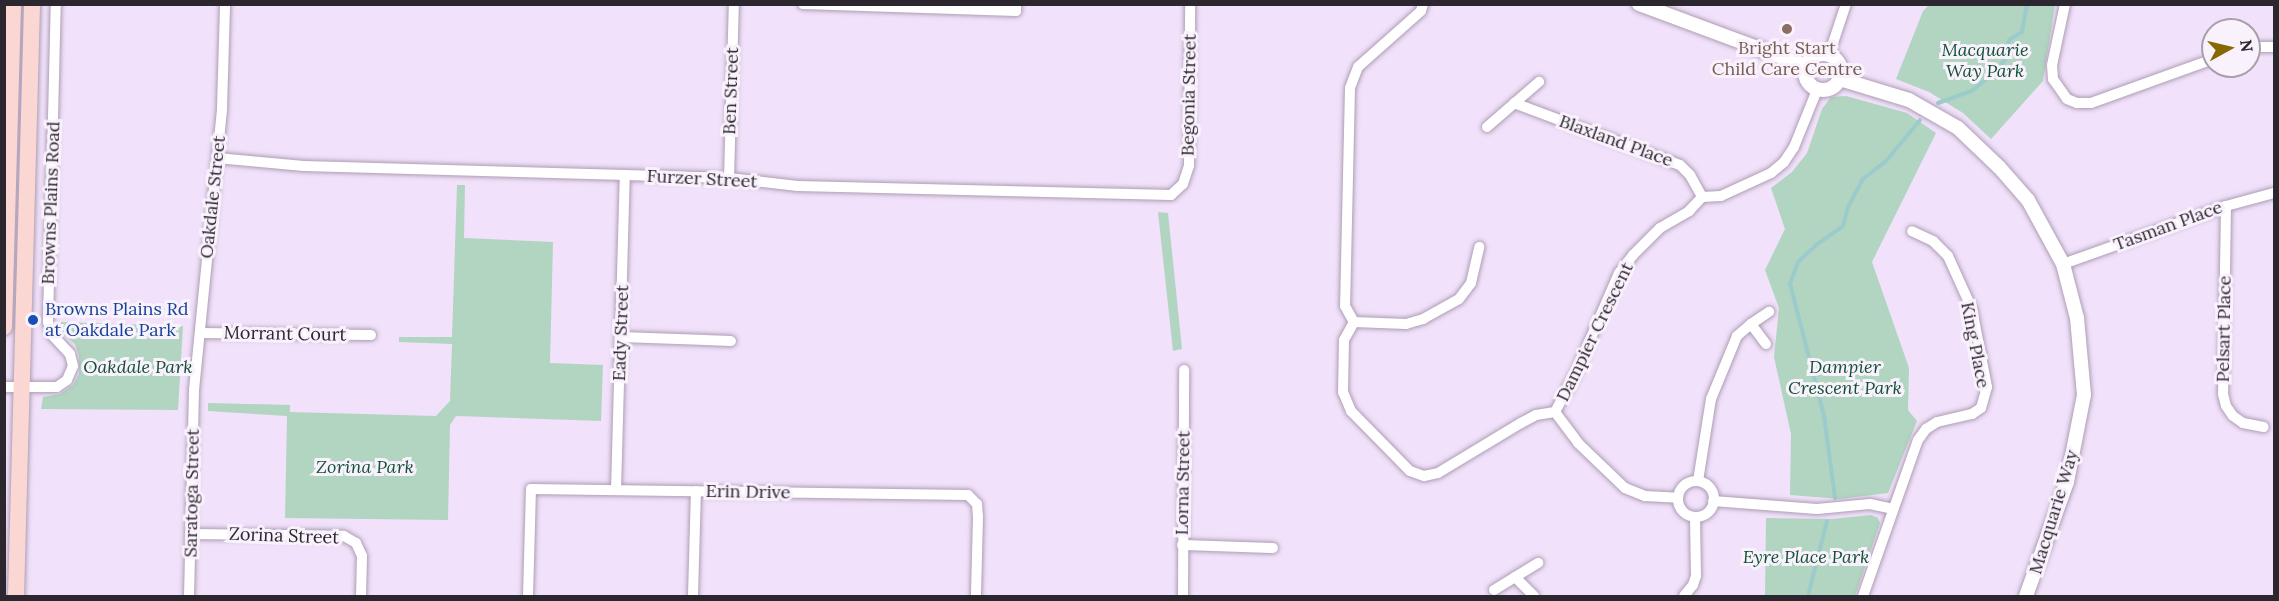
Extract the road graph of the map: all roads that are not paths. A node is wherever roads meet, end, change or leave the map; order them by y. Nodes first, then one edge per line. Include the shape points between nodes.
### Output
1 (13, 4) edge
2 (32, 4) edge
3 (56, 4) edge
4 (225, 4) edge
5 (734, 4) edge
6 (803, 4) edge
7 (1190, 4) edge
8 (1423, 4) edge
9 (1639, 4) edge
10 (1846, 4) edge
11 (2065, 4) edge
12 (837, 5) edge
13 (1016, 8) edge
14 (1829, 55) junction
15 (2201, 63) edge
16 (1806, 66) junction
17 (1840, 79) junction
18 (1539, 81) dead end
19 (1817, 90) junction
20 (1514, 103) junction
21 (1487, 126) dead end
22 (218, 158) junction
23 (625, 176) junction
24 (729, 178) junction
25 (1184, 184) joint
26 (2274, 193) edge
27 (1702, 197) junction
28 (2226, 206) junction
29 (1912, 231) dead end
30 (1479, 247) dead end
31 (2063, 264) junction
32 (1768, 312) dead end
33 (1354, 322) junction
34 (1751, 324) junction
35 (4, 327) edge
36 (200, 333) junction
37 (371, 335) dead end
38 (621, 337) junction
39 (731, 341) dead end
40 (1766, 344) dead end
41 (1184, 370) dead end
42 (4, 387) edge
43 (22, 387) junction
44 (194, 390) joint
45 (1555, 412) junction
46 (2264, 427) dead end
47 (1698, 481) junction
48 (616, 490) junction
49 (696, 491) junction
50 (1678, 498) junction
51 (1713, 501) junction
52 (1893, 509) junction
53 (1695, 517) junction
54 (191, 534) junction
55 (1182, 545) junction
56 (1274, 548) dead end
57 (1538, 563) dead end
58 (1515, 577) junction
59 (1494, 590) dead end
60 (16, 597) edge
61 (189, 597) edge
62 (361, 597) edge
63 (528, 597) edge
64 (693, 597) edge
65 (976, 597) edge
66 (1184, 597) edge
67 (1533, 597) edge
68 (1684, 597) edge
69 (1863, 597) edge
70 (2026, 597) edge

1 - 35 main road
2 - 43 main road, Browns Plains Road
3 - 43 street, Browns Plains Road via 48,322 52,335 70,354 73,366 67,380 57,387
4 - 22 street, Oakdale Street
5 - 24 street, Ben Street
6 - 12 street
7 - 25 street, Begonia Street via 1189,166
8 - 33 street via 1422,11 1358,67 1350,88 1345,306
9 - 16 street
10 - 14 street
11 - 15 street via 2052,65 2053,79 2067,99 2091,103
12 - 13 street
14 - 16 street via 1812,57
14 - 17 street via 1840,64
16 - 19 street via 1808,83
17 - 19 street via 1833,88
17 - 31 street, Macquarie Way via 1909,100 1958,128 2028,200
18 - 20 street
19 - 27 street via 1784,162 1771,173 1721,196
20 - 21 street
20 - 27 street, Blaxland Place via 1680,165
22 - 23 street, Furzer Street via 304,166
22 - 36 street, Oakdale Street
23 - 24 street, Furzer Street
23 - 38 street, Eady Street
24 - 25 street, Furzer Street via 798,186 1156,195 1171,195
26 - 28 street, Tasman Place
27 - 45 street, Dampier Crescent via 1689,211 1660,228 1619,273
28 - 31 street, Tasman Place
28 - 46 street, Pelsart Place via 2223,394 2234,417
29 - 52 street, King Place via 1933,241 1948,256 1972,309 1987,387 1981,408 1926,429 1918,440
30 - 33 street via 1471,283 1459,299 1406,324
31 - 70 street, Macquarie Way via 2077,318 2084,395 2067,482
32 - 34 street
33 - 45 street, Dampier Crescent via 1344,340 1346,401 1351,411 1410,471 1424,476 1438,473 1521,423
34 - 40 street
34 - 47 street via 1737,336 1711,399
36 - 37 street, Morrant Court
36 - 44 street, Oakdale Street
38 - 39 street
38 - 48 street, Eady Street
41 - 55 street, Lorna Street
42 - 43 street
43 - 60 main road, Browns Plains Road
44 - 54 street, Saratoga Street
45 - 50 street via 1578,443 1625,488 1645,496
47 - 50 street via 1687,483
47 - 51 street via 1711,490
48 - 49 street, Erin Drive
48 - 63 street, Erin Drive via 531,489
49 - 64 street
49 - 65 street, Erin Drive via 968,495 977,504
50 - 53 street via 1681,509
51 - 52 street via 1817,509 1870,504
51 - 53 street via 1709,510
52 - 69 street
53 - 68 street via 1696,576
54 - 61 street, Saratoga Street
54 - 62 street, Zorina Street via 344,536 356,543 362,556
55 - 56 street
55 - 66 street, Lorna Street
57 - 58 street
58 - 59 street
58 - 67 street

